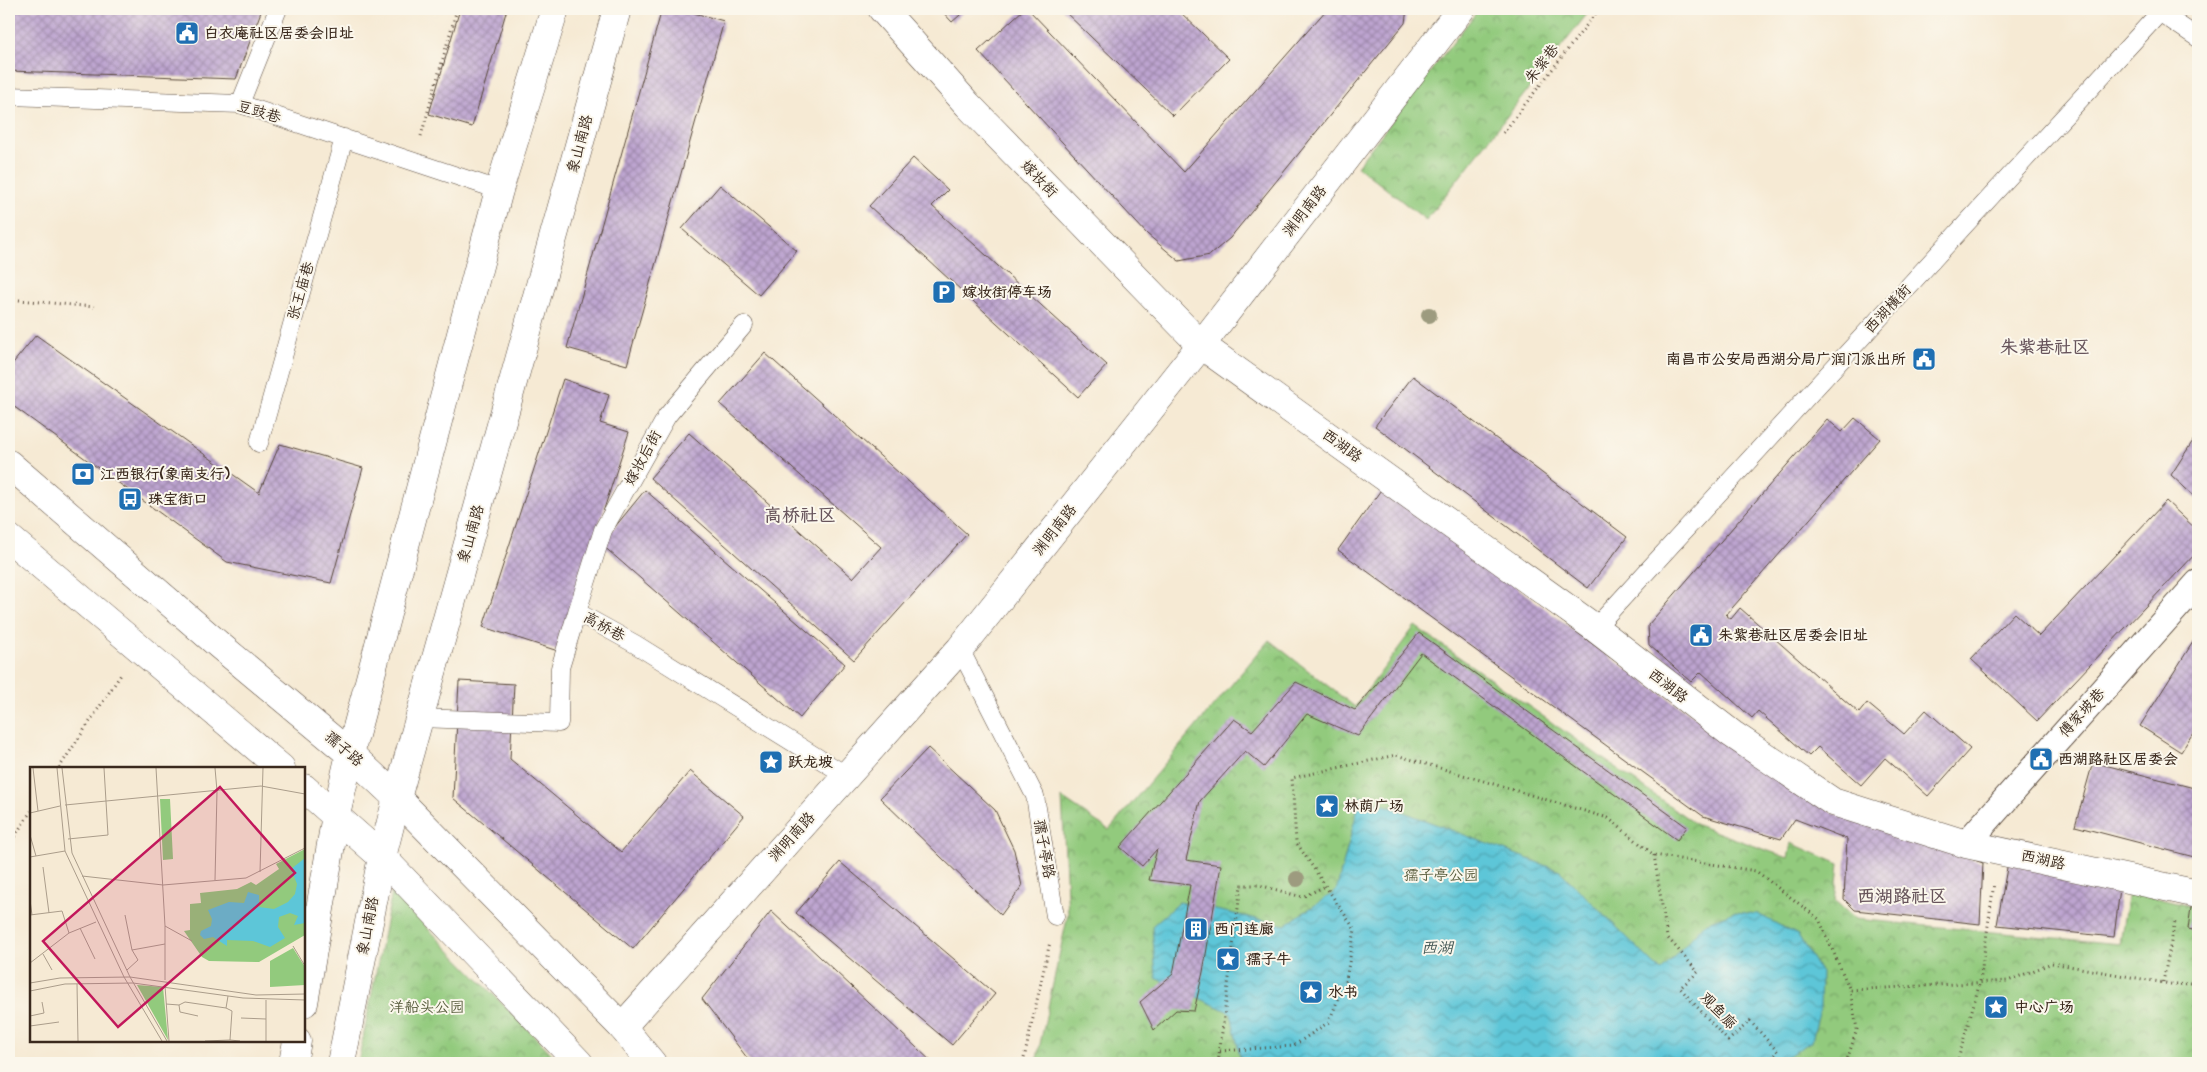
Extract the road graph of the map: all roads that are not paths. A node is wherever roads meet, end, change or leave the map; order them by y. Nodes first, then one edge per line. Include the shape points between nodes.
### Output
1 (278, 9) edge
2 (555, 9) edge
3 (617, 9) edge
4 (882, 9) edge
5 (1461, 9) edge
6 (2159, 10) edge
7 (2198, 38) edge
8 (9, 96) edge
9 (240, 104) junction
10 (344, 138) junction
11 (499, 190) junction
12 (744, 325) dead end
13 (1201, 345) junction
14 (259, 443) dead end
15 (9, 464) edge
16 (9, 538) edge
17 (2198, 583) edge
18 (577, 612) junction
19 (1595, 628) junction
20 (960, 649) junction
21 (419, 718) junction
22 (350, 754) junction
23 (280, 767) edge
24 (847, 776) junction
25 (305, 789) edge
26 (397, 798) junction
27 (336, 815) junction
28 (1966, 844) junction
29 (382, 857) junction
30 (2198, 894) edge
31 (1055, 916) road end
32 (305, 997) edge
33 (622, 1027) junction
34 (297, 1042) edge
35 (293, 1063) edge
36 (341, 1063) edge
37 (579, 1063) edge
38 (652, 1063) edge

1 - 9 lane
2 - 11 main road
3 - 21 main road, 象山南路
4 - 13 main road, 嫁妆街 via 968,105
5 - 13 main road, 渊明南路
6 - 7 lane
6 - 19 lane, 西湖横街
8 - 9 lane, 豆豉巷
9 - 10 lane, 豆豉巷
10 - 11 lane, 豆豉巷
10 - 14 lane, 张王庙巷
11 - 22 main road
12 - 18 lane, 嫁妆后街 via 667,416 603,530
13 - 19 main road, 西湖路
13 - 20 main road, 渊明南路
15 - 22 main road, 孺子路 via 219,646
16 - 23 main road
17 - 28 street, 傅家坡巷
18 - 21 lane, 高桥巷 via 560,668 558,723
18 - 24 lane, 高桥巷
19 - 28 main road, 西湖路 via 1732,734 1833,802
20 - 24 main road, 渊明南路
20 - 31 lane, 孺子亭路 via 1035,796
21 - 26 main road, 象山南路
22 - 26 main road, 孺子路
22 - 27 main road
24 - 33 main road, 渊明南路
25 - 27 main road
26 - 29 main road, 象山南路
26 - 33 main road, 孺子路
27 - 29 main road
27 - 32 main road
28 - 30 main road, 西湖路
29 - 36 main road, 象山南路
29 - 37 main road
33 - 38 main road, 孺子路
34 - 35 main road

